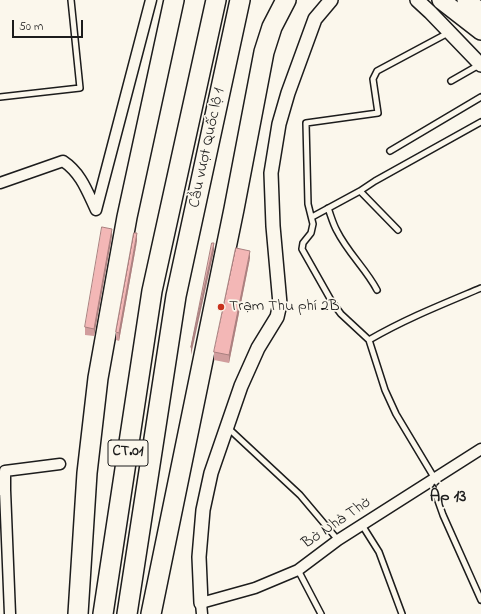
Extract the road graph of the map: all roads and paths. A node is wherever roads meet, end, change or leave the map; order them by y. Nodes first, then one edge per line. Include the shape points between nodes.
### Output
1 (71, 0) edge
2 (151, 0) edge
3 (174, 0) edge
4 (216, 0) edge
5 (240, 0) edge
6 (286, 0) edge
7 (331, 0) edge
8 (416, 0) edge
9 (437, 4) edge
10 (464, 8) edge
11 (481, 12) edge
12 (481, 31) edge
13 (449, 32) junction
14 (481, 65) edge
15 (451, 81) dead end
16 (0, 97) edge
17 (481, 97) edge
18 (481, 122) edge
19 (390, 151) dead end
20 (0, 184) edge
21 (360, 191) junction
22 (328, 208) junction
23 (312, 217) junction
24 (398, 230) dead end
25 (481, 288) edge
26 (376, 290) dead end
27 (369, 340) junction
28 (227, 427) junction
29 (481, 449) edge
30 (60, 464) dead end
31 (433, 480) junction
32 (2, 490) edge
33 (362, 525) junction
34 (338, 540) junction
35 (298, 570) junction
36 (481, 600) edge
37 (202, 609) edge
38 (10, 614) edge
39 (78, 614) edge
40 (103, 614) edge
41 (128, 614) edge
42 (151, 614) edge
43 (321, 614) edge
44 (402, 614) edge

1 - 16 lane via 80,88
2 - 20 street via 96,210 82,178 63,161
3 - 39 highway via 134,180 98,378 87,473
4 - 40 highway, Cầu vượt Quốc lộ 1 / CT.01 via 152,291
5 - 41 highway, Cầu vượt Quốc lộ 1 / CT.01 via 176,296
6 - 42 highway via 272,27 264,52
7 - 28 street via 315,18 279,124 271,173 280,304 277,317 258,348
8 - 9 street
9 - 10 highway
9 - 13 street
10 - 11 highway
10 - 12 highway
10 - 13 street
13 - 14 street
13 - 23 lane via 377,71 373,79 378,112 306,123 308,204
14 - 15 lane
17 - 19 lane
18 - 21 lane
21 - 22 lane
21 - 24 lane
22 - 23 lane
22 - 26 lane via 337,232 370,277
23 - 27 lane via 313,228 303,243 302,252 341,314
25 - 27 lane via 412,317
27 - 31 lane via 385,390
28 - 34 lane via 300,495
28 - 37 street via 211,473 203,510 199,557
29 - 31 street, Bờ Nhà Thờ
30 - 32 street via 5,470
31 - 33 street, Bờ Nhà Thờ
31 - 36 lane via 443,516
32 - 38 street
33 - 34 street, Bờ Nhà Thờ
33 - 44 lane via 379,552
34 - 35 street, Bờ Nhà Thờ
35 - 37 street, Bờ Nhà Thờ
35 - 43 lane

